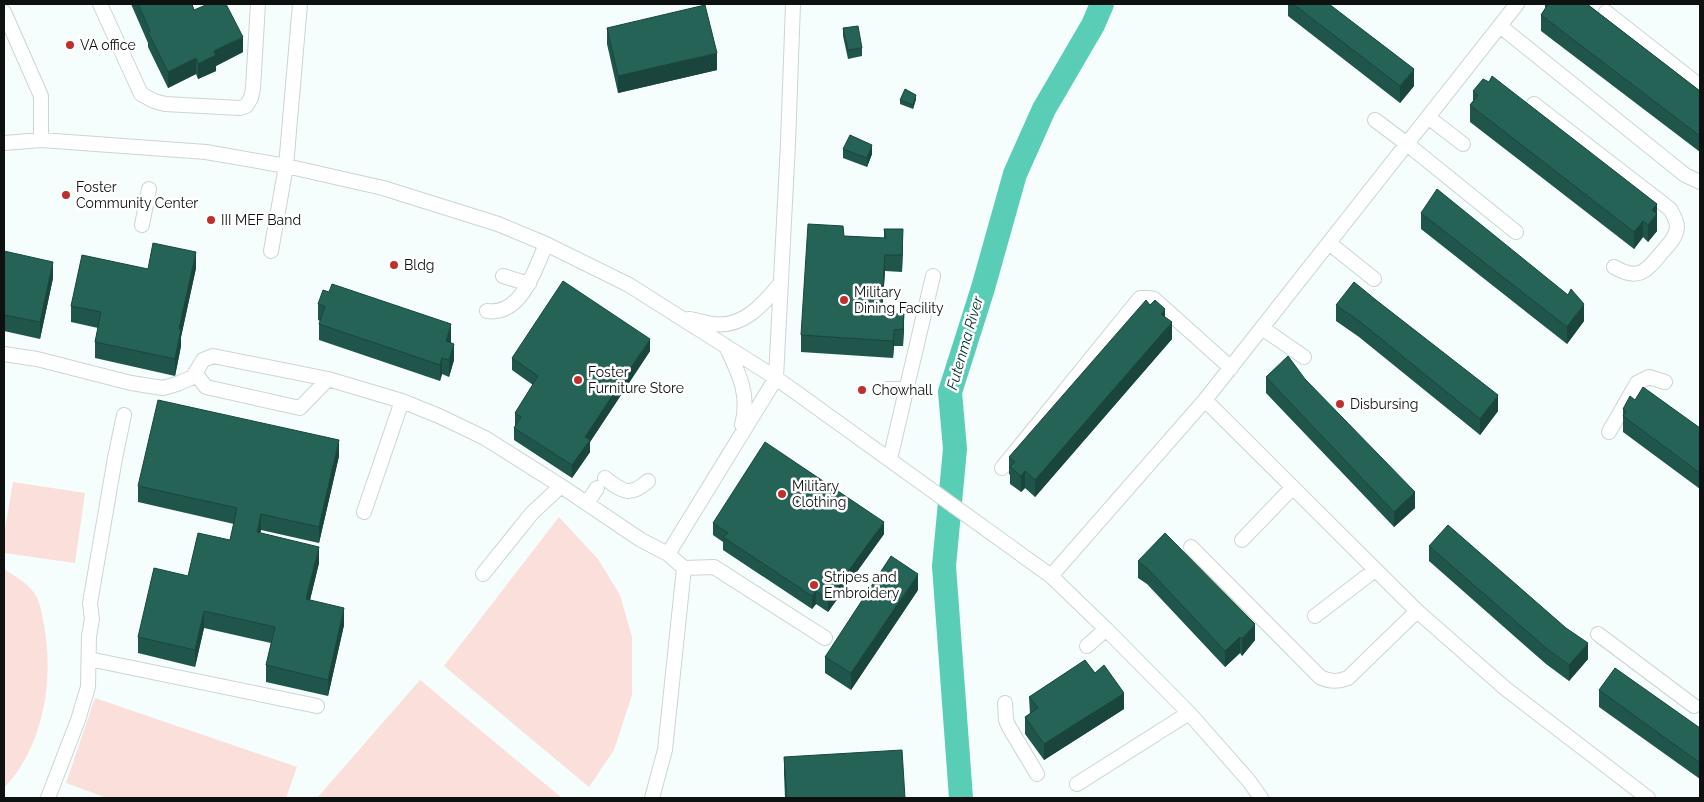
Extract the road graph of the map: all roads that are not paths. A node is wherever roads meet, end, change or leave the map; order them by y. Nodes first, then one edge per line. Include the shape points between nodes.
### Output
1 (100, 4) edge
2 (258, 4) edge
3 (300, 4) edge
4 (793, 4) edge
5 (1517, 4) edge
6 (4, 12) edge
7 (1606, 12) dead end
8 (1500, 26) junction
9 (1700, 86) edge
10 (1534, 104) dead end
11 (1428, 117) junction
12 (1375, 120) dead end
13 (41, 140) junction
14 (4, 143) edge
15 (1407, 144) junction
16 (1463, 144) dead end
17 (286, 166) junction
18 (1700, 182) edge
19 (149, 189) dead end
20 (142, 225) dead end
21 (1516, 232) dead end
22 (1329, 243) junction
23 (546, 244) junction
24 (271, 251) dead end
25 (1614, 267) dead end
26 (503, 276) dead end
27 (933, 276) dead end
28 (1374, 279) dead end
29 (781, 282) junction
30 (529, 284) junction
31 (487, 311) dead end
32 (678, 316) junction
33 (1262, 328) junction
34 (726, 346) junction
35 (4, 354) edge
36 (1304, 357) dead end
37 (1231, 368) junction
38 (195, 374) junction
39 (776, 378) junction
40 (328, 379) junction
41 (1664, 382) dead end
42 (886, 389) dead end
43 (906, 389) junction
44 (1205, 400) junction
45 (402, 401) junction
46 (124, 415) dead end
47 (1609, 432) dead end
48 (738, 438) junction
49 (890, 459) junction
50 (1002, 468) dead end
51 (648, 481) dead end
52 (560, 486) junction
53 (1293, 487) junction
54 (587, 503) junction
55 (364, 512) dead end
56 (1242, 540) dead end
57 (1191, 547) dead end
58 (668, 554) junction
59 (684, 568) junction
60 (1375, 570) junction
61 (483, 574) dead end
62 (1051, 576) junction
63 (1417, 610) junction
64 (1315, 616) dead end
65 (1106, 629) junction
66 (1598, 634) dead end
67 (825, 638) dead end
68 (1087, 646) dead end
69 (88, 660) junction
70 (1005, 703) dead end
71 (317, 706) dead end
72 (1694, 706) dead end
73 (1189, 713) junction
74 (1036, 774) dead end
75 (1077, 784) dead end
76 (48, 798) edge
77 (652, 798) edge
78 (1261, 798) edge
79 (1648, 798) edge

1 - 2 lane via 141,94 165,104 240,108 246,106 252,93
3 - 17 lane
4 - 29 lane
5 - 8 lane
6 - 13 lane via 41,96
7 - 9 lane
8 - 11 lane
8 - 18 lane via 1685,176
10 - 25 lane via 1670,209 1674,217 1677,226 1674,238 1647,270 1629,274
11 - 15 lane
11 - 16 lane
12 - 15 lane
13 - 14 lane
13 - 17 lane via 206,152
15 - 21 lane
15 - 22 lane
17 - 23 lane via 383,188 498,224
17 - 24 lane
19 - 20 lane
22 - 28 lane
22 - 33 lane
23 - 30 lane
23 - 32 lane via 628,285
26 - 30 lane
27 - 43 lane
29 - 32 lane via 762,306 735,322 714,324
29 - 39 lane
30 - 31 lane via 510,307
32 - 34 lane
33 - 36 lane
33 - 37 lane
34 - 39 lane
34 - 48 lane via 746,401
35 - 38 lane via 150,387 177,384
37 - 44 lane
37 - 50 lane via 1154,299 1140,298
38 - 40 lane via 203,360 213,356
38 - 40 lane via 206,386 300,408
39 - 48 lane
39 - 49 lane
40 - 45 lane
41 - 47 lane via 1649,376 1637,383
42 - 43 lane
43 - 49 lane
44 - 53 lane
44 - 62 lane
45 - 52 lane via 485,438
45 - 55 lane
46 - 69 lane via 90,604 92,619
48 - 58 lane
49 - 62 lane
51 - 54 lane via 631,491 601,483
52 - 54 lane
52 - 61 lane via 532,513
53 - 56 lane
53 - 60 lane
54 - 58 lane via 641,540
57 - 63 lane via 1320,677 1327,680 1348,678
58 - 59 lane
59 - 67 lane via 714,567
59 - 77 lane via 664,750
60 - 63 lane
60 - 64 lane
62 - 65 lane
63 - 79 lane via 1506,689
65 - 68 lane
65 - 73 lane
66 - 72 lane
69 - 71 lane
69 - 76 lane via 88,687
70 - 74 lane via 1009,727
73 - 75 lane
73 - 78 lane

